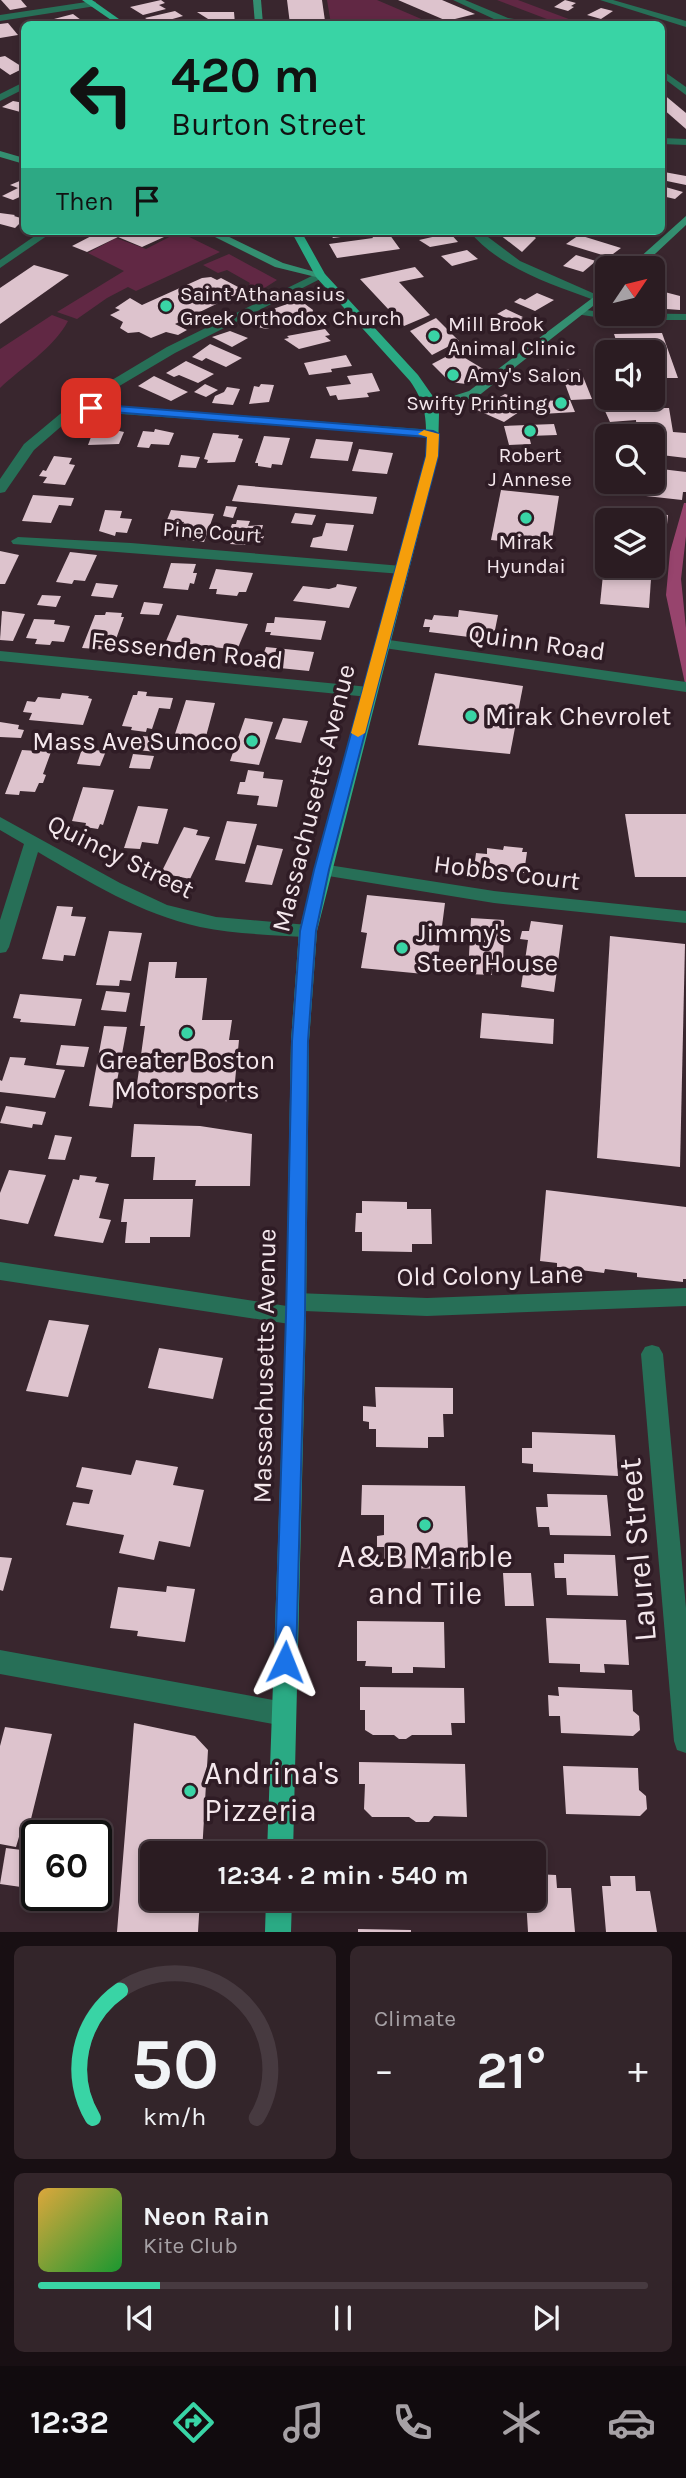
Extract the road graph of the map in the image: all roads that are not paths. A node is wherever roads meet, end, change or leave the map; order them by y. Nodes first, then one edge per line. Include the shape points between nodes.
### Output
1 (257, 0) edge
2 (457, 0) edge
3 (604, 0) edge
4 (90, 2) edge
5 (0, 18) edge
6 (510, 20) junction
7 (117, 21) edge
8 (259, 21) edge
9 (503, 21) edge
10 (518, 21) edge
11 (686, 23) edge
12 (665, 75) edge
13 (21, 87) edge
14 (686, 92) edge
15 (0, 98) edge
16 (665, 141) edge
17 (686, 142) edge
18 (0, 154) edge
19 (21, 161) edge
20 (686, 219) edge
21 (43, 235) edge
22 (216, 235) edge
23 (298, 235) edge
24 (479, 235) edge
25 (646, 256) edge
26 (0, 264) edge
27 (320, 275) junction
28 (595, 291) edge
29 (595, 300) edge
30 (580, 312) junction
31 (682, 316) edge
32 (431, 405) junction
33 (76, 407) junction
34 (433, 434) junction
35 (0, 489) edge
36 (18, 541) dead end
37 (402, 570) junction
38 (382, 645) junction
39 (0, 656) edge
40 (683, 687) edge
41 (369, 692) junction
42 (0, 823) edge
43 (33, 841) junction
44 (322, 870) junction
45 (686, 916) edge
46 (308, 931) junction
47 (0, 947) edge
48 (0, 1270) edge
49 (686, 1297) edge
50 (296, 1309) junction
51 (652, 1354) dead end
52 (0, 1662) edge
53 (284, 1714) junction
54 (686, 1741) edge
55 (280, 1841) edge
56 (278, 1911) edge
57 (278, 1932) edge

1 - 8 street
2 - 6 street
3 - 11 street
4 - 5 street
4 - 7 main road
6 - 9 street
6 - 10 street
12 - 14 street
13 - 15 street
16 - 17 street
18 - 19 street
20 - 25 street
21 - 26 street
22 - 27 street via 279,265
23 - 27 main road, Massachusetts Avenue
24 - 28 street via 528,270
27 - 32 main road, Massachusetts Avenue via 414,378
27 - 33 street via 171,350
29 - 30 street
30 - 31 street via 615,317
30 - 32 street via 473,394
32 - 34 main road, Massachusetts Avenue
33 - 34 street
33 - 35 street via 29,447
34 - 37 main road, Massachusetts Avenue via 432,456
36 - 37 street, Pine Court
37 - 38 main road, Massachusetts Avenue
38 - 40 street, Quinn Road
38 - 41 main road, Massachusetts Avenue
39 - 41 street, Fessenden Road
41 - 44 main road, Massachusetts Avenue
42 - 43 street, Quincy Street
43 - 46 street, Quincy Street via 119,888 185,917 222,925
43 - 47 street
44 - 45 street, Hobbs Court via 494,897
44 - 46 main road, Massachusetts Avenue
46 - 50 main road, Massachusetts Avenue via 300,1041
48 - 50 street, Old Colony Lane
49 - 50 street, Old Colony Lane
50 - 53 main road, Massachusetts Avenue
51 - 54 street, Laurel Street
52 - 53 street
53 - 55 main road, Massachusetts Avenue
56 - 57 main road

